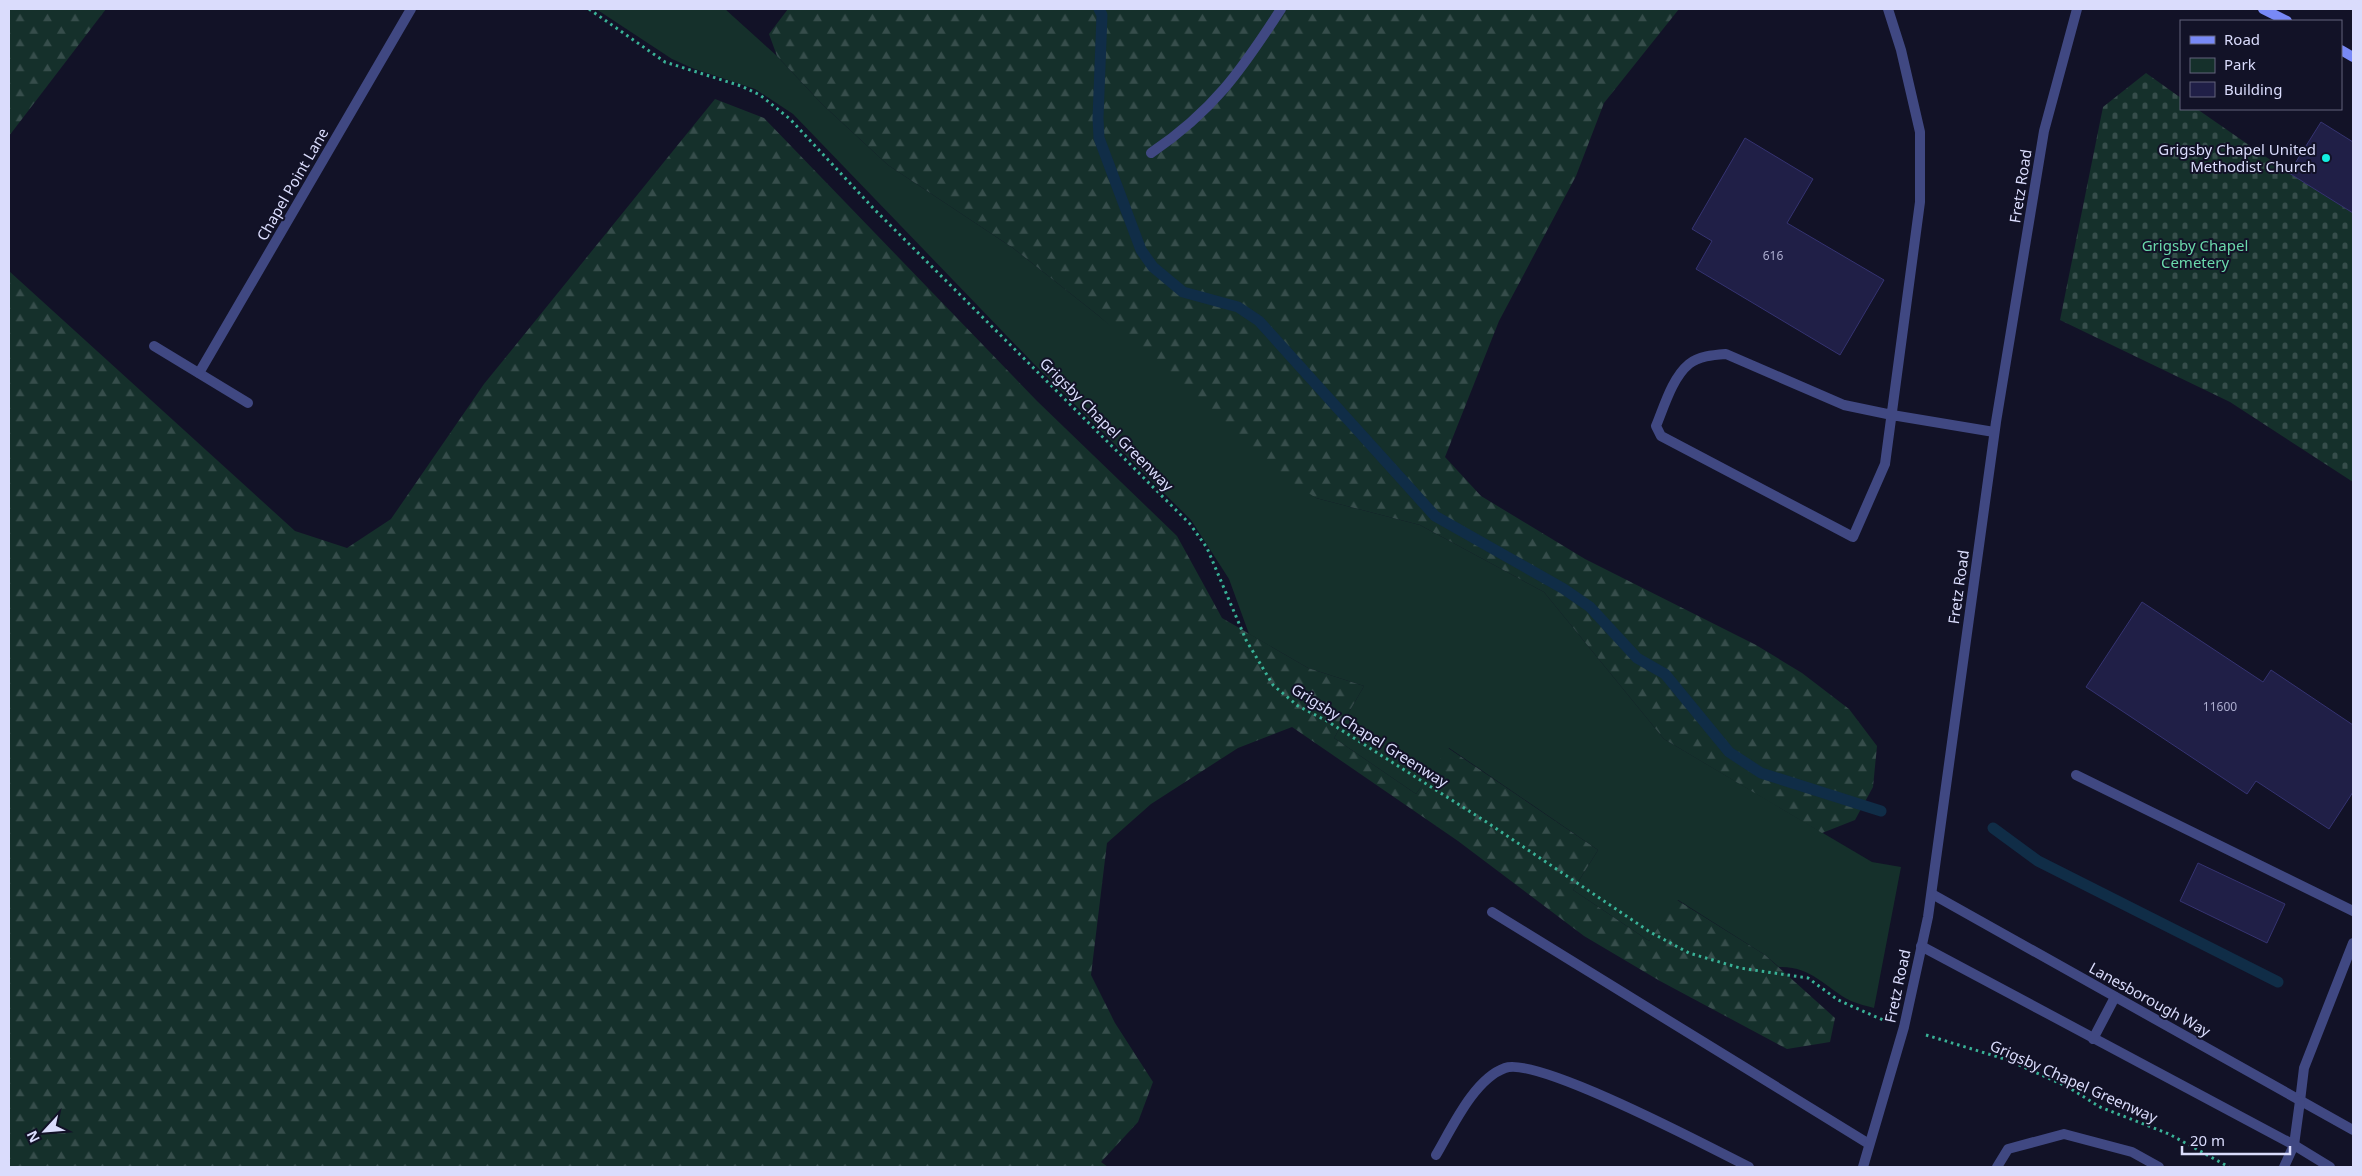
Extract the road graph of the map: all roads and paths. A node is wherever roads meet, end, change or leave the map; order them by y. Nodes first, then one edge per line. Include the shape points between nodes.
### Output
1 (411, 9) edge
2 (589, 9) edge
3 (1281, 9) edge
4 (1888, 9) edge
5 (2077, 9) edge
6 (2263, 9) edge
7 (2285, 20) edge
8 (1151, 152) dead end
9 (154, 346) dead end
10 (199, 373) junction
11 (248, 403) dead end
12 (1892, 415) junction
13 (1994, 432) junction
14 (2076, 776) dead end
15 (1932, 894) junction
16 (2353, 911) edge
17 (1492, 912) dead end
18 (2353, 943) edge
19 (1921, 946) junction
20 (2116, 997) junction
21 (1904, 1027) junction
22 (2093, 1038) junction
23 (2300, 1101) junction
24 (2353, 1130) edge
25 (1870, 1144) junction
26 (2294, 1145) junction
27 (1436, 1155) dead end
28 (1749, 1167) edge
29 (1864, 1167) edge
30 (1997, 1167) edge
31 (2159, 1167) edge
32 (2229, 1167) edge
33 (2284, 1167) edge
34 (2330, 1167) edge

1 - 10 street, Chapel Point Lane
2 - 21 path, Grigsby Chapel Greenway via 665,62 741,86 760,95 790,119 876,210 1190,524 1207,548 1246,640 1273,685 1298,706 1488,823 1650,932 1689,953 1740,968 1808,978 1838,1000
3 - 8 street via 1248,61 1219,97 1178,134
4 - 12 street via 1920,132 1920,202
5 - 13 street, Fretz Road via 2044,131
6 - 7 street
9 - 10 street
10 - 11 street
12 - 12 street via 1844,405 1726,354 1705,356 1688,364 1674,384 1656,426 1660,436 1853,537 1885,464
12 - 13 street
13 - 15 street, Fretz Road
14 - 16 street
15 - 19 street, Fretz Road
15 - 20 street, Lanesborough Way
17 - 25 street
18 - 23 street via 2304,1068
19 - 21 street, Fretz Road
19 - 22 street
20 - 22 street
20 - 23 street, Lanesborough Way
21 - 25 street, Fretz Road
21 - 32 path, Grigsby Chapel Greenway via 2008,1060 2068,1087 2100,1107 2169,1134
22 - 26 street
23 - 24 street, Lanesborough Way
23 - 26 street
25 - 29 street, Fretz Road
26 - 33 street
26 - 34 street
27 - 28 street via 1480,1084 1505,1068 1522,1066 1557,1077 1661,1122
30 - 31 street via 2008,1149 2064,1134 2132,1152

